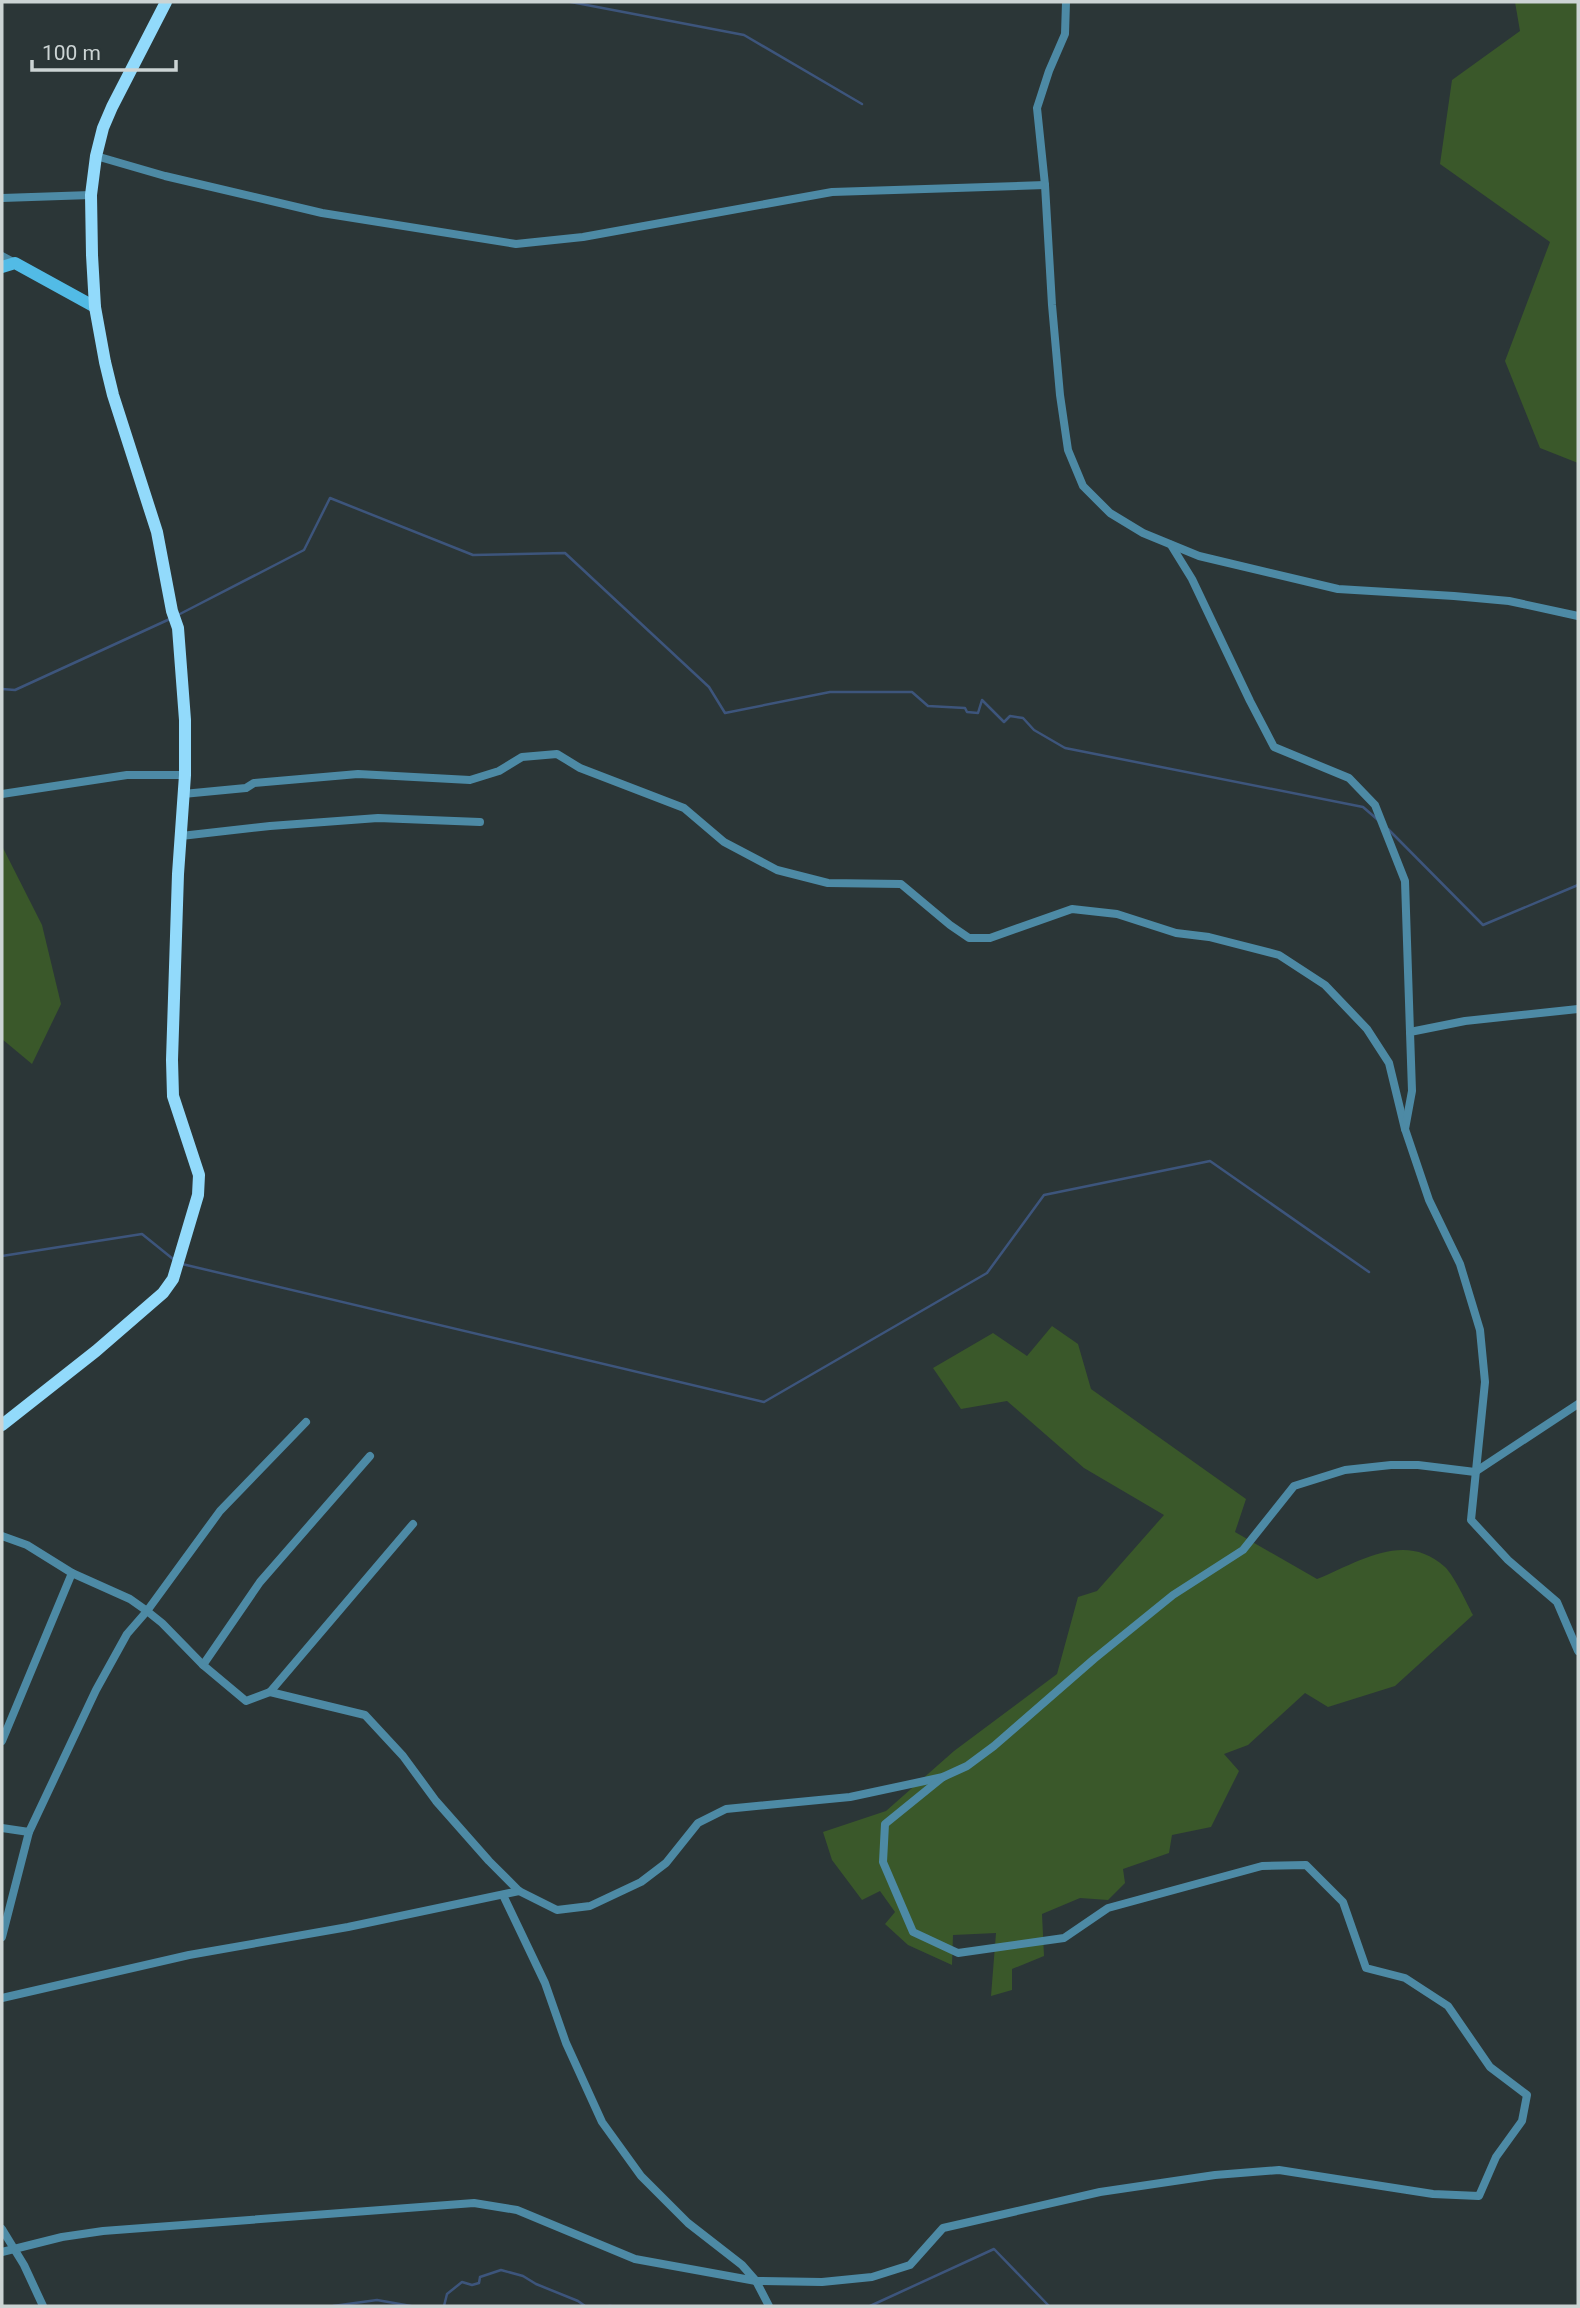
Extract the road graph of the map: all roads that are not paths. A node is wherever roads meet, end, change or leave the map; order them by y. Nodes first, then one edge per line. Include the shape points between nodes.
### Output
1 (166, 2) edge
2 (1066, 2) edge
3 (96, 156) junction
4 (1045, 185) junction
5 (91, 195) junction
6 (2, 198) edge
7 (2, 256) edge
8 (15, 262) junction
9 (2, 267) edge
10 (95, 307) junction
11 (1170, 544) junction
12 (1578, 616) edge
13 (185, 775) junction
14 (2, 794) edge
15 (183, 794) junction
16 (480, 822) dead end
17 (181, 836) junction
18 (1578, 1009) edge
19 (1410, 1031) junction
20 (1405, 1129) junction
21 (1578, 1404) edge
22 (306, 1422) dead end
23 (2, 1425) edge
24 (370, 1457) dead end
25 (1475, 1472) junction
26 (413, 1524) dead end
27 (2, 1536) edge
28 (72, 1573) junction
29 (147, 1611) junction
30 (1578, 1651) edge
31 (203, 1665) junction
32 (270, 1692) junction
33 (2, 1741) edge
34 (943, 1777) junction
35 (2, 1828) edge
36 (29, 1832) junction
37 (520, 1891) junction
38 (503, 1895) junction
39 (2, 1937) edge
40 (2, 1998) edge
41 (2, 2229) edge
42 (13, 2248) junction
43 (2, 2252) edge
44 (756, 2281) junction
45 (43, 2306) edge
46 (769, 2306) edge

1 - 3 main road via 112,107
2 - 4 street via 1065,34 1037,108
3 - 4 street via 322,213 516,244 583,237 832,192
3 - 5 main road
4 - 11 street via 1068,450 1083,486 1110,513
5 - 6 street
5 - 10 main road
7 - 8 street
8 - 9 main road
8 - 10 main road
10 - 13 main road via 113,396 157,532 178,628 186,720
11 - 12 street via 1199,556 1338,589 1508,601
11 - 19 street via 1192,579 1274,747 1349,778 1375,805 1405,881
13 - 14 street via 127,775
13 - 15 main road
15 - 17 main road
15 - 20 street via 358,774 470,780 522,757 557,754 580,768 684,808 724,842 777,870 828,883 901,884 969,938 990,938 1072,909 1118,914 1176,933 1279,955 1325,985 1367,1029 1390,1063
16 - 17 street via 378,818
17 - 23 main road via 173,1096 199,1175 184,1250 163,1293
18 - 19 street
19 - 20 street via 1412,1091
20 - 25 street via 1429,1200 1460,1264 1480,1330 1485,1382
21 - 25 street
22 - 29 street via 220,1511
24 - 31 street via 260,1583
25 - 30 street via 1471,1520 1557,1602
25 - 34 street via 1391,1465 1345,1470 1294,1486 1243,1550 1173,1595 994,1746
26 - 32 street
27 - 28 street via 27,1545
28 - 29 street
28 - 33 street
29 - 31 street
29 - 36 street via 127,1634 96,1690
31 - 32 street via 246,1701
32 - 37 street via 365,1715 480,1851
34 - 37 street via 850,1797 726,1809 698,1823 666,1863 641,1882 590,1906 557,1910
34 - 44 street via 885,1824 883,1863 913,1932 958,1953 1063,1938 1108,1908 1262,1866 1306,1865 1343,1902 1366,1968 1405,1978 1448,2006 1490,2067 1527,2095 1522,2121 1496,2157 1479,2196 1433,2194 1279,2170 1215,2175 1100,2192 943,2228 910,2264 872,2277 822,2283
35 - 36 street
36 - 39 street
37 - 38 street
38 - 40 street via 167,1960
38 - 44 street via 602,2122 641,2176
41 - 42 street
42 - 43 street
42 - 44 street via 103,2231 474,2203 517,2210 635,2259
42 - 45 street
44 - 46 street

